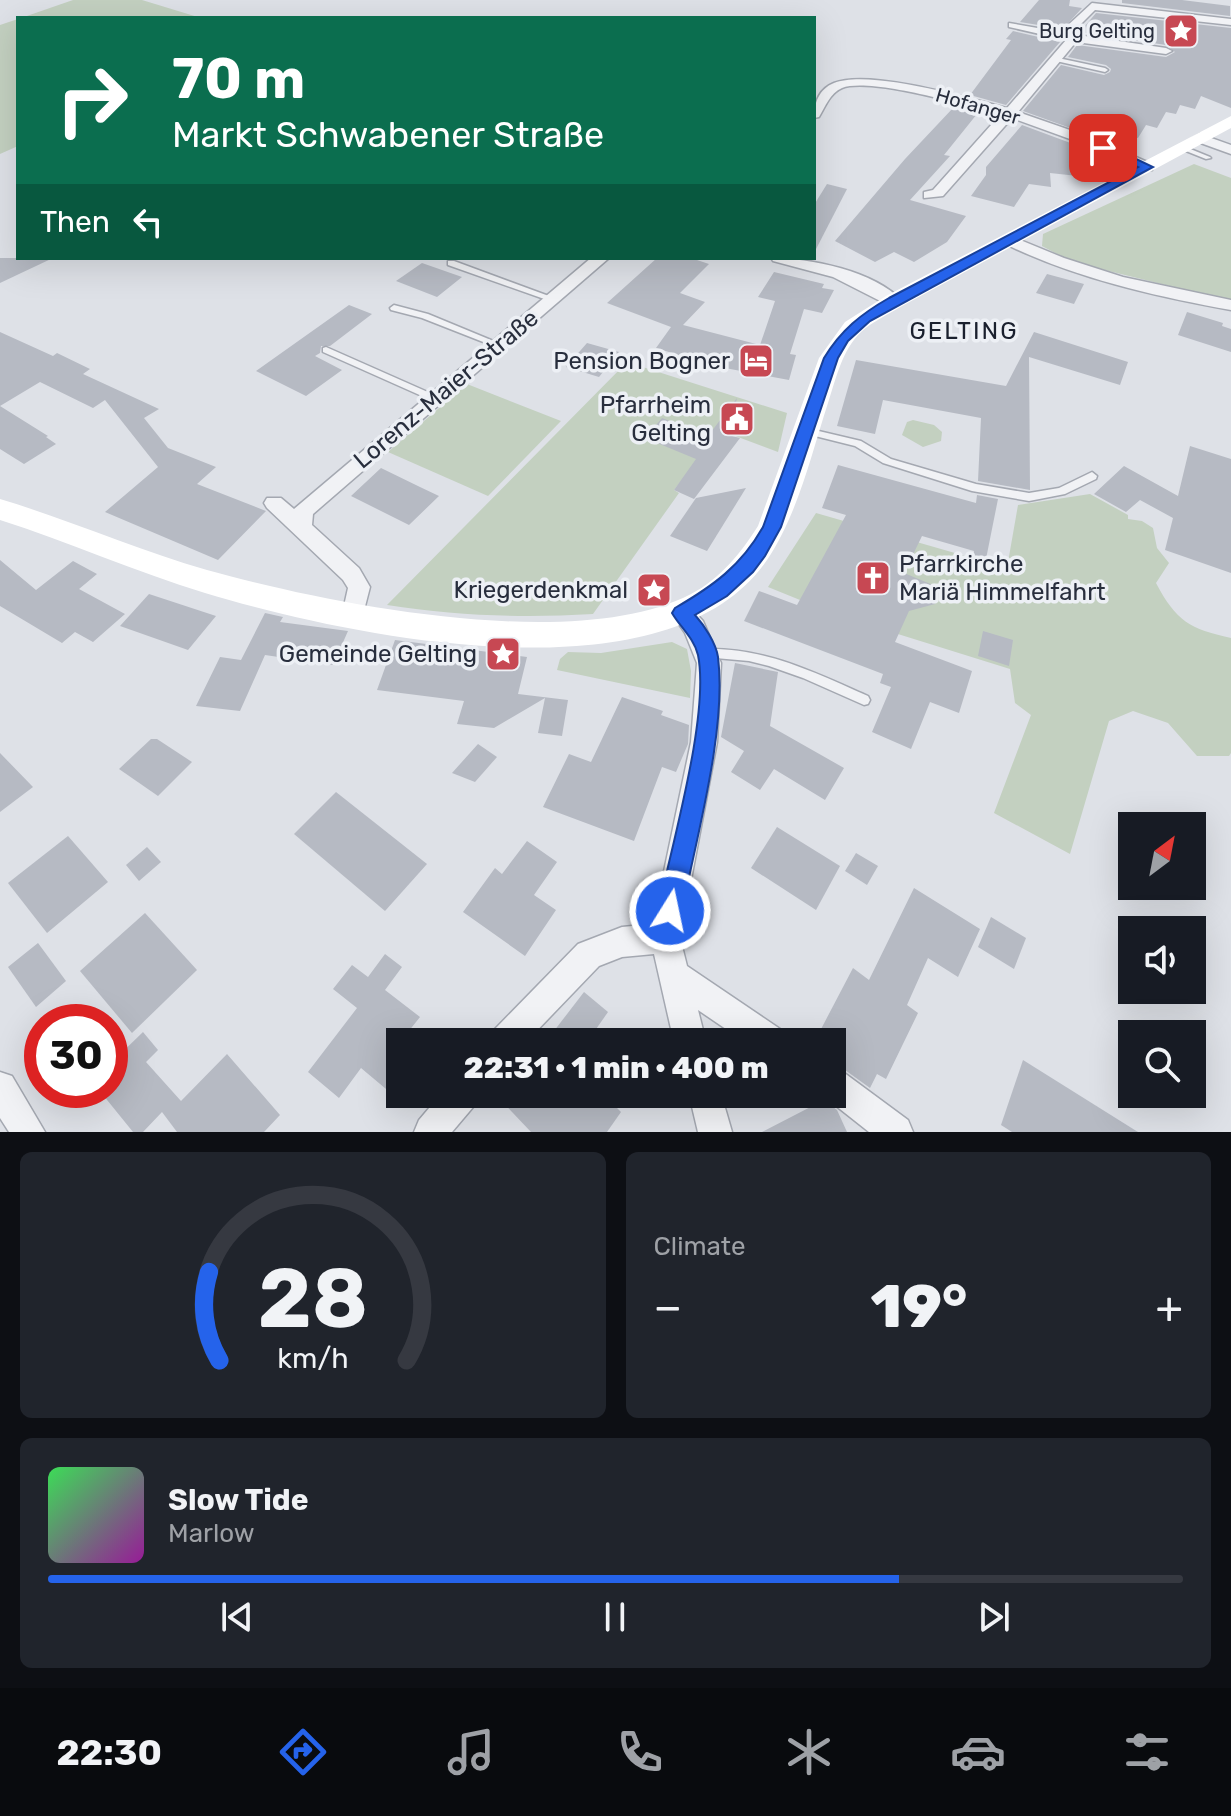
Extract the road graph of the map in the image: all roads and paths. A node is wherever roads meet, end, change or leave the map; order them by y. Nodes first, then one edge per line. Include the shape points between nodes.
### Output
1 (1231, 22) edge
2 (1013, 25) dead end
3 (1073, 38) junction
4 (1166, 51) dead end
5 (1058, 60) junction
6 (1105, 70) dead end
7 (816, 111) edge
8 (1010, 115) junction
9 (1231, 121) edge
10 (1197, 148) junction
11 (1231, 150) edge
12 (1147, 167) junction
13 (929, 195) dead end
14 (1008, 240) junction
15 (599, 260) edge
16 (789, 260) edge
17 (451, 263) dead end
18 (553, 299) junction
19 (894, 301) junction
20 (1231, 305) edge
21 (394, 308) dead end
22 (499, 345) junction
23 (326, 350) dead end
24 (436, 399) junction
25 (805, 431) junction
26 (1092, 476) dead end
27 (274, 503) dead end
28 (0, 509) edge
29 (301, 526) junction
30 (682, 613) junction
31 (353, 615) junction
32 (708, 654) junction
33 (864, 700) dead end
34 (665, 938) junction
35 (672, 974) junction
36 (518, 1028) edge
37 (686, 1028) edge
38 (751, 1028) edge
39 (0, 1088) edge
40 (846, 1094) edge
41 (451, 1108) edge
42 (709, 1108) edge
43 (28, 1132) edge
44 (431, 1132) edge
45 (715, 1132) edge
46 (896, 1132) edge

1 - 3 street via 1092,6 1070,29
2 - 3 street
3 - 4 street
3 - 5 street
5 - 6 lane
5 - 8 street
7 - 8 street, Hofanger via 834,87 857,83 926,91
8 - 12 street, Hofanger
8 - 13 street via 938,193
9 - 10 main road
10 - 11 street
10 - 12 main road
12 - 14 main road
14 - 19 main road
14 - 20 street via 1093,272
15 - 18 street, Lorenz-Maier-Straße
16 - 19 street via 865,282
17 - 18 lane
18 - 22 street, Lorenz-Maier-Straße
19 - 25 main road via 842,339
21 - 22 lane
22 - 24 street, Lorenz-Maier-Straße
23 - 24 lane
24 - 29 street, Lorenz-Maier-Straße via 303,511
25 - 26 lane via 858,443 887,461 961,484 1016,495 1061,491
25 - 30 main road via 772,527 758,551 720,591
27 - 29 street
28 - 31 main road via 208,582
29 - 31 street via 359,587
30 - 31 main road via 617,629 542,636
30 - 32 street
32 - 33 lane via 757,657
32 - 34 street via 704,742
34 - 35 street
34 - 36 street via 622,942 589,955
35 - 37 street
35 - 38 street
39 - 43 street
40 - 46 street
41 - 44 street
42 - 45 street

